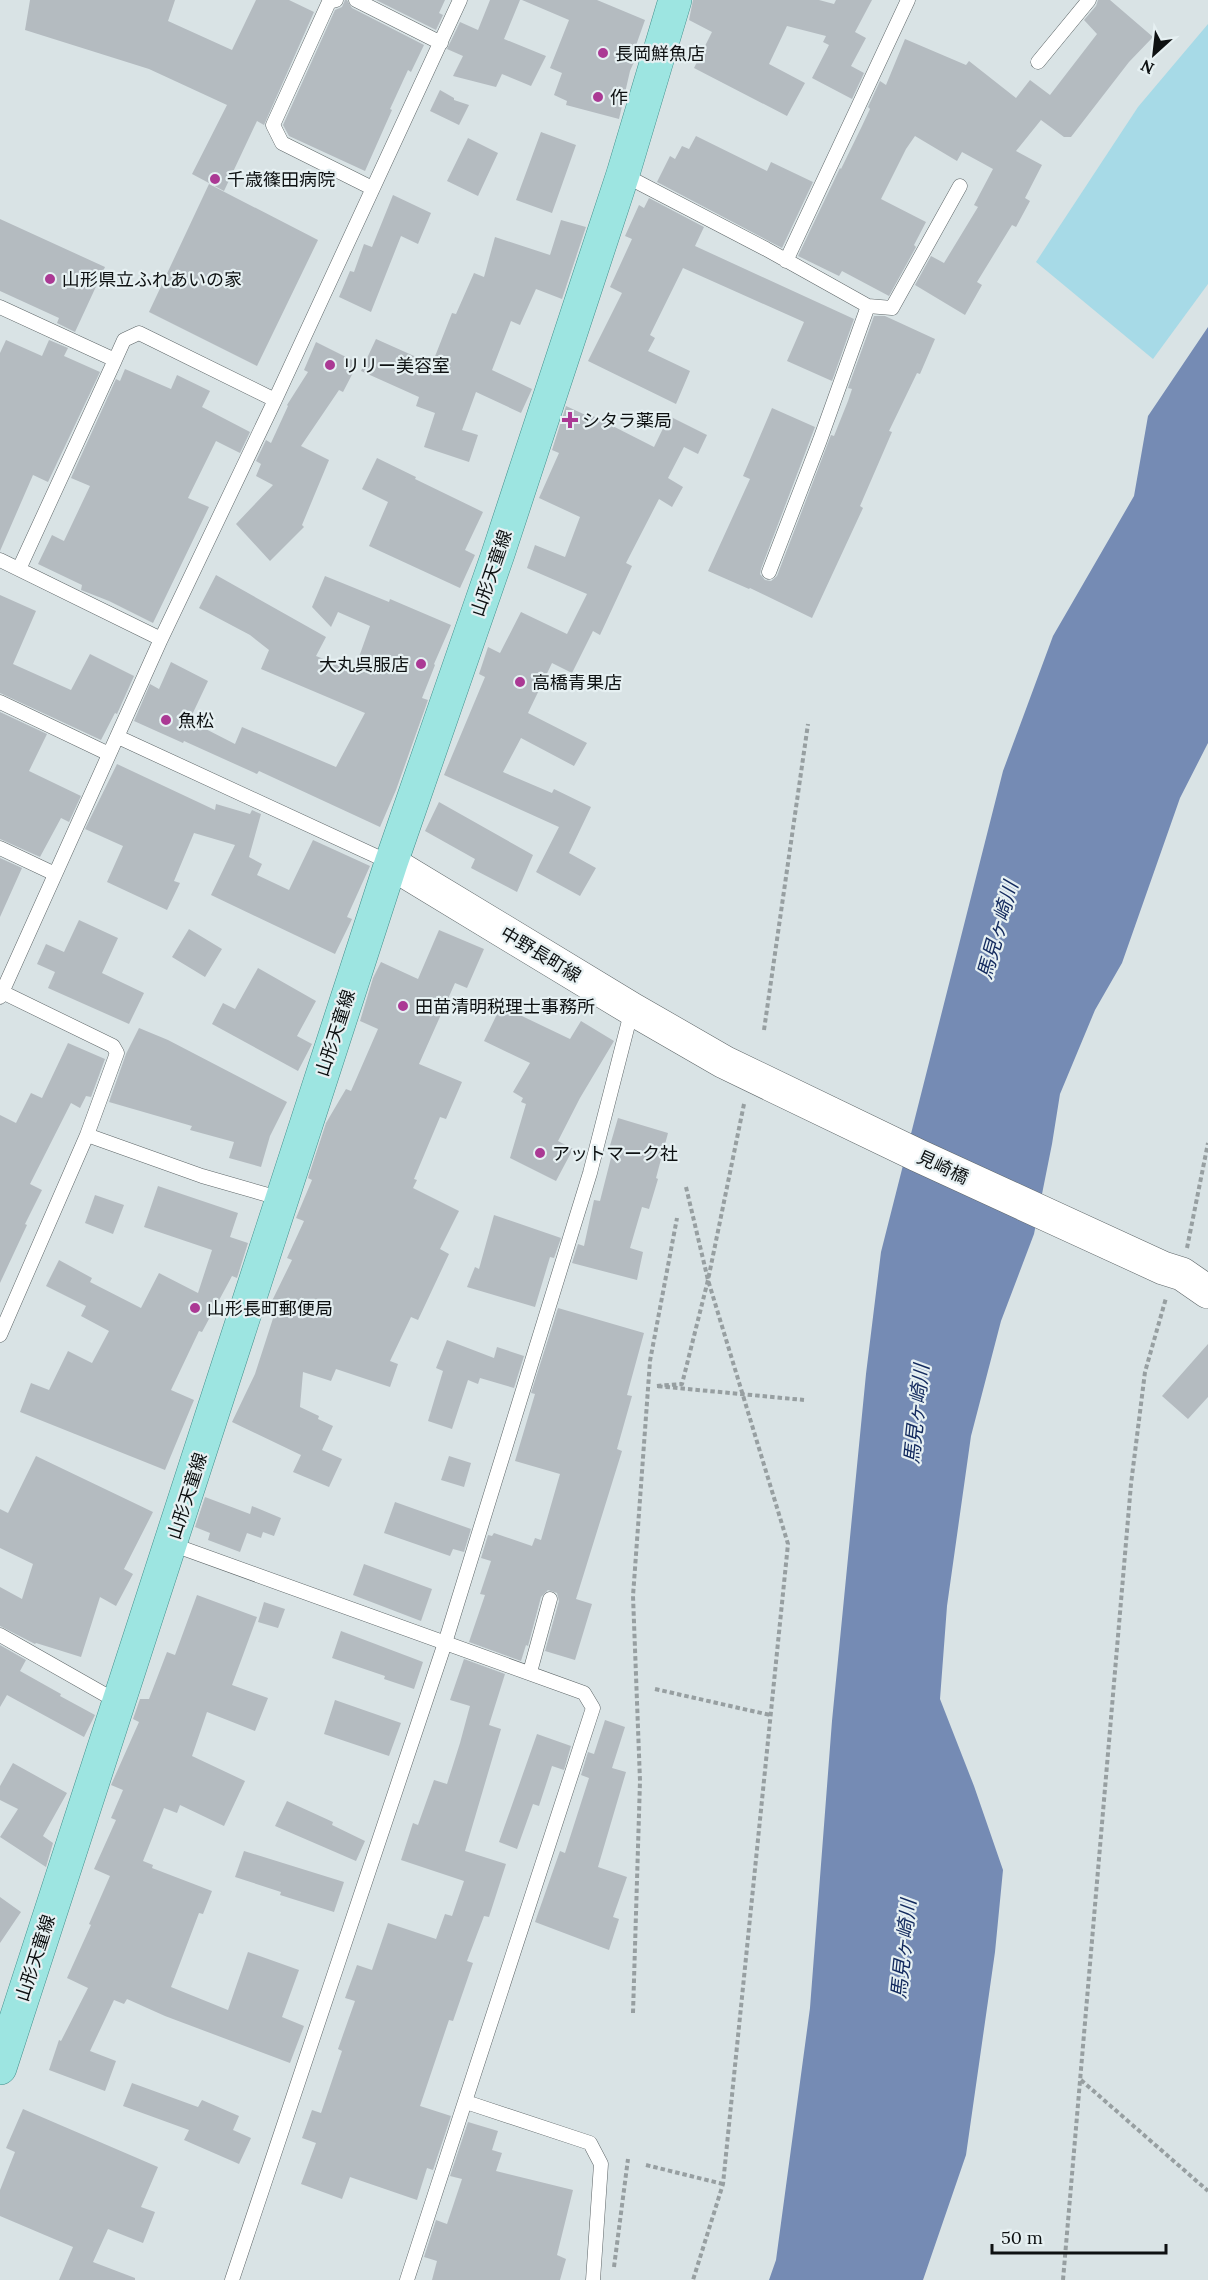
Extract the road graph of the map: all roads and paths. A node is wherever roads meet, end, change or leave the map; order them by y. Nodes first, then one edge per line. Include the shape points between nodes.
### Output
1 (336, 0) edge
2 (356, 0) edge
3 (460, 0) edge
4 (675, 0) edge
5 (908, 0) edge
6 (1089, 0) edge
7 (441, 43) junction
8 (1038, 62) dead end
9 (623, 174) junction
10 (960, 186) dead end
11 (372, 188) junction
12 (786, 261) junction
13 (868, 306) junction
14 (0, 307) edge
15 (115, 360) junction
16 (276, 400) junction
17 (0, 560) edge
18 (19, 569) junction
19 (769, 572) dead end
20 (161, 639) junction
21 (0, 702) edge
22 (808, 723) dead end
23 (118, 737) junction
24 (109, 754) junction
25 (0, 848) edge
26 (391, 863) junction
27 (55, 874) junction
28 (1, 994) edge
29 (632, 1009) junction
30 (764, 1030) dead end
31 (724, 1062) joint
32 (744, 1104) dead end
33 (87, 1135) junction
34 (1208, 1143) edge
35 (686, 1187) dead end
36 (282, 1199) junction
37 (677, 1218) dead end
38 (1184, 1278) edge
39 (708, 1280) junction
40 (0, 1335) edge
41 (743, 1394) junction
42 (804, 1400) dead end
43 (171, 1544) junction
44 (550, 1599) dead end
45 (0, 1635) edge
46 (445, 1643) junction
47 (530, 1672) junction
48 (655, 1689) dead end
49 (118, 1702) junction
50 (771, 1715) junction
51 (633, 2013) dead end
52 (0, 2068) edge
53 (1081, 2080) junction
54 (466, 2102) junction
55 (628, 2159) dead end
56 (646, 2165) dead end
57 (723, 2184) junction
58 (1208, 2191) edge
59 (614, 2269) dead end
60 (232, 2280) edge
61 (407, 2280) edge
62 (593, 2280) edge
63 (693, 2280) edge
64 (1063, 2280) edge

1 - 11 lane via 328,2 273,125 282,143
2 - 7 lane
3 - 7 lane
4 - 9 main road, 山形天童線
5 - 12 lane
6 - 8 lane
7 - 11 lane
9 - 12 lane
9 - 26 main road, 山形天童線
10 - 13 lane via 892,308
11 - 16 lane
12 - 13 lane
13 - 19 lane
14 - 15 lane
15 - 16 lane via 124,339 139,333
15 - 18 lane
16 - 20 lane
17 - 18 lane
18 - 20 lane
20 - 23 lane
21 - 24 lane
22 - 30 path
23 - 24 lane
23 - 26 lane
24 - 27 lane
25 - 27 lane
26 - 29 main road, 中野長町線
26 - 36 main road, 山形天童線
27 - 28 lane
28 - 33 lane via 113,1046 117,1053
29 - 31 main road, 中野長町線
29 - 46 lane via 590,1173
31 - 38 main road, 見崎橋
32 - 39 path
33 - 36 lane via 202,1176
33 - 40 lane
34 - 38 path
35 - 39 path
36 - 43 main road, 山形天童線
37 - 51 path via 650,1361 633,1596 640,1781
38 - 53 path via 1164,1301 1145,1372 1132,1473
39 - 41 path
39 - 41 path via 682,1384 656,1386
41 - 42 path
41 - 50 path via 788,1544
43 - 46 lane
43 - 49 main road, 山形天童線
44 - 47 lane
45 - 49 lane
46 - 47 lane
46 - 60 lane
47 - 54 lane via 584,1693 593,1708
48 - 50 path
49 - 52 main road, 山形天童線
50 - 57 path
53 - 58 path
53 - 64 path
54 - 61 lane
54 - 62 lane via 590,2143 601,2164
55 - 59 path
56 - 57 path
57 - 63 path

